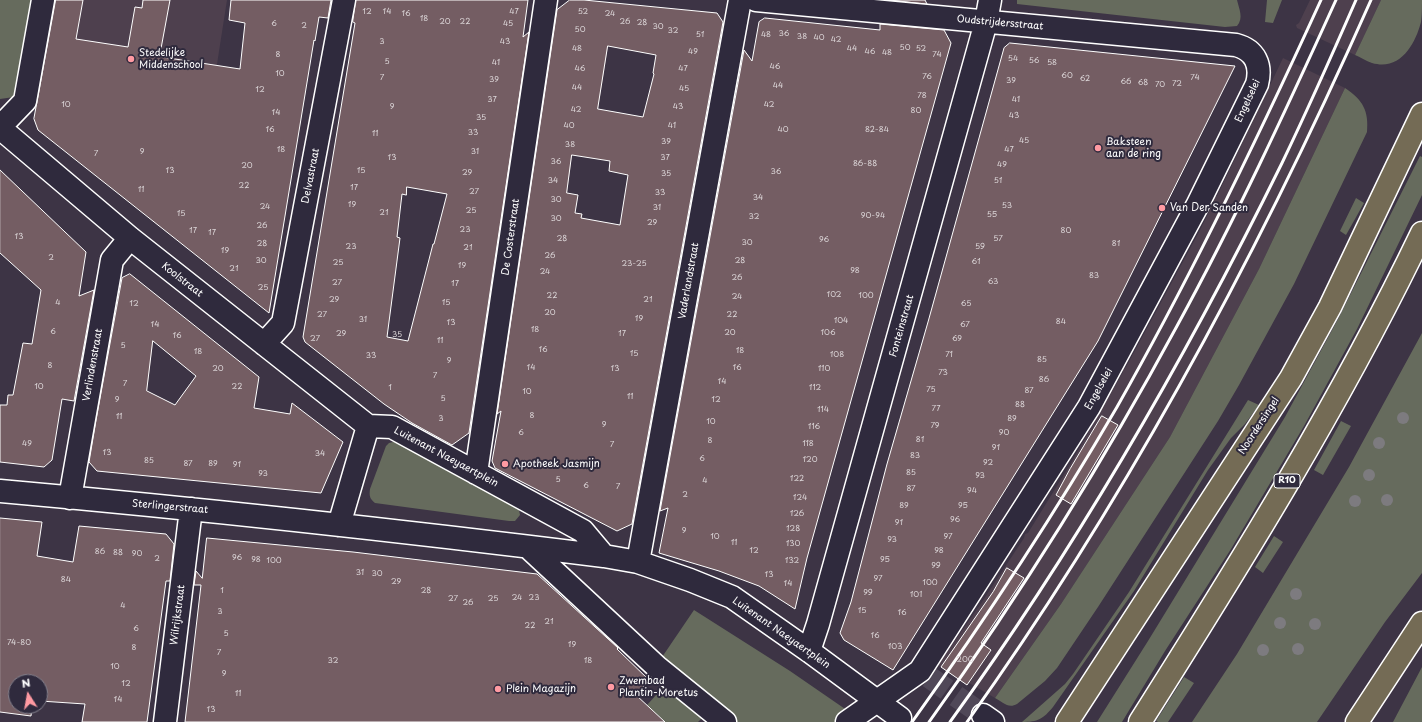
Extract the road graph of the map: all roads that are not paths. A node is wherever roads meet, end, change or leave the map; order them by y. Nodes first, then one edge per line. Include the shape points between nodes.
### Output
1 (43, 0) edge
2 (344, 0) edge
3 (546, 0) edge
4 (740, 0) edge
5 (756, 0) edge
6 (990, 0) edge
7 (819, 3) edge
8 (986, 22) junction
9 (1243, 47) joint
10 (1422, 114) edge
11 (0, 128) edge
12 (1422, 233) edge
13 (130, 238) junction
14 (264, 344) junction
15 (368, 426) junction
16 (476, 473) junction
17 (0, 491) edge
18 (70, 498) junction
19 (191, 509) junction
20 (339, 525) junction
21 (529, 548) junction
22 (604, 556) junction
23 (638, 562) junction
24 (1422, 623) edge
25 (809, 651) junction
26 (876, 702) junction
27 (900, 718) dead end
28 (1066, 718) edge
29 (165, 722) edge
30 (724, 722) edge
31 (847, 722) edge
32 (1140, 722) edge
33 (1357, 722) edge

1 - 11 street via 25,101
2 - 14 street, Delvastraat via 283,322
3 - 16 street, De Costerstraat
4 - 23 street, Vaderlandstraat
5 - 7 street, Oudstrijdersstraat
6 - 8 street, Fonteinstraat
7 - 8 street, Oudstrijdersstraat
8 - 9 street, Oudstrijdersstraat
8 - 25 street, Fonteinstraat
9 - 26 street, Engelselei via 1250,52 1259,67 1257,84 1197,206 1089,407 925,674
10 - 28 main road, Noordersingel via 1330,307 1291,378
11 - 13 street, Koolstraat
12 - 32 main road, R10 via 1334,403 1210,611
13 - 14 street, Koolstraat
13 - 18 street, Verlindenstraat via 112,260
14 - 15 street, Koolstraat
15 - 16 street, Luitenant Naeyaertplein via 392,427
15 - 20 street
16 - 22 street, Luitenant Naeyaertplein via 583,531
17 - 18 street, Sterlingerstraat
18 - 19 street, Sterlingerstraat
19 - 20 street, Sterlingerstraat
19 - 29 street, Wilrijkstraat
20 - 21 street
21 - 22 street
21 - 30 street via 657,667
22 - 23 street, Luitenant Naeyaertplein
23 - 25 street, Luitenant Naeyaertplein via 732,597
24 - 33 main road
25 - 26 street, Luitenant Naeyaertplein
26 - 27 street, Luitenant Naeyaertplein
26 - 31 street, Engelselei

